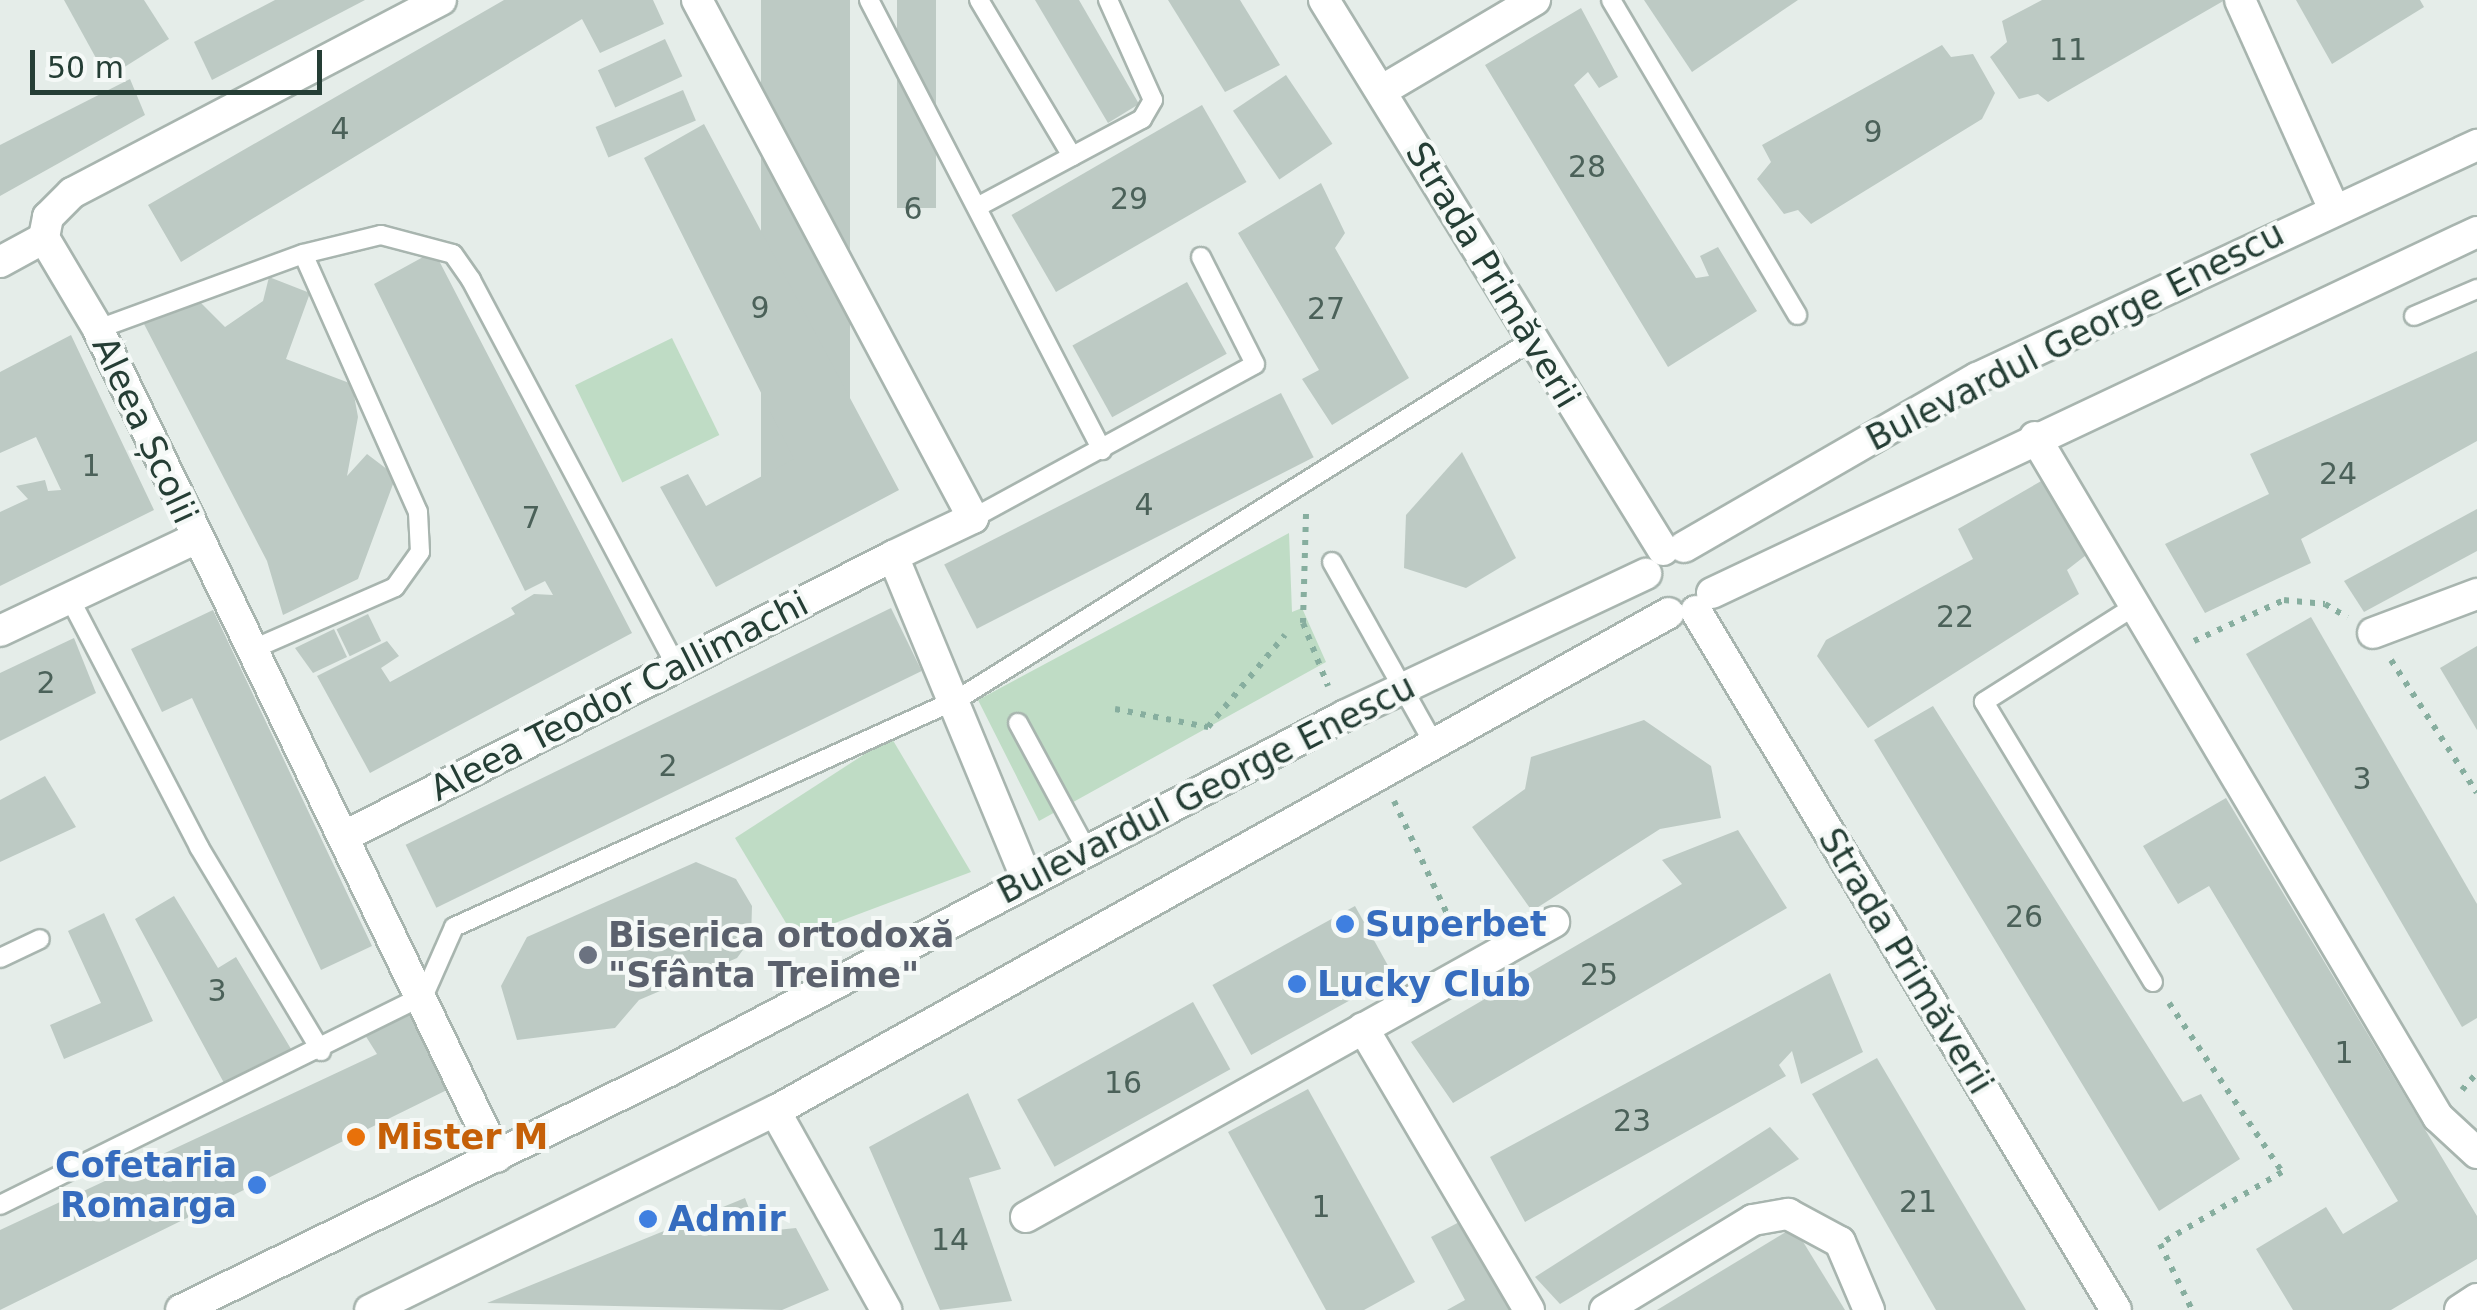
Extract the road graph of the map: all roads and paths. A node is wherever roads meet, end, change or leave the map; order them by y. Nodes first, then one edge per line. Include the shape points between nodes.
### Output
1 (441, 0) edge
2 (697, 0) edge
3 (869, 0) edge
4 (979, 0) edge
5 (1108, 0) edge
6 (1324, 0) edge
7 (1536, 0) edge
8 (1611, 0) edge
9 (2240, 0) edge
10 (1381, 91) junction
11 (2477, 145) edge
12 (1072, 156) junction
13 (979, 206) junction
14 (2333, 207) junction
15 (2477, 232) edge
16 (44, 238) junction
17 (303, 254) junction
18 (1201, 257) dead end
19 (0, 262) edge
20 (2477, 288) edge
21 (1797, 315) dead end
22 (2414, 316) dead end
23 (98, 328) junction
24 (1532, 340) junction
25 (2035, 437) junction
26 (1102, 450) junction
27 (1315, 468) junction
28 (973, 518) junction
29 (197, 538) junction
30 (893, 556) junction
31 (1664, 557) junction
32 (1332, 562) dead end
33 (2477, 594) edge
34 (70, 597) junction
35 (1692, 606) junction
36 (2136, 606) junction
37 (0, 631) edge
38 (2373, 633) junction
39 (1285, 635) dead end
40 (251, 650) junction
41 (2168, 662) junction
42 (676, 665) junction
43 (1402, 690) junction
44 (958, 699) junction
45 (1114, 709) dead end
46 (1344, 716) junction
47 (1018, 723) dead end
48 (1434, 744) junction
49 (1380, 773) junction
50 (2477, 793) edge
51 (345, 836) junction
52 (1086, 849) junction
53 (1027, 880) junction
54 (1554, 922) dead end
55 (40, 939) dead end
56 (0, 958) edge
57 (1473, 967) junction
58 (2153, 982) joint
59 (424, 995) junction
60 (1364, 1028) junction
61 (321, 1050) junction
62 (775, 1111) junction
63 (2477, 1154) edge
64 (497, 1157) junction
65 (0, 1205) edge
66 (1026, 1217) dead end
67 (2477, 1299) edge
68 (181, 1310) edge
69 (370, 1310) edge
70 (886, 1310) edge
71 (1528, 1310) edge
72 (1605, 1310) edge
73 (1869, 1310) edge
74 (2116, 1310) edge
75 (2192, 1310) edge
76 (2460, 1310) edge

1 - 16 main road via 72,193 48,217
2 - 28 main road
3 - 13 lane
4 - 12 lane
5 - 12 lane via 1154,100 1142,119
6 - 10 main road, Strada Primăverii
7 - 10 main road
8 - 21 lane
9 - 14 main road
10 - 24 main road, Strada Primăverii
11 - 14 main road, Bulevardul George Enescu
12 - 13 lane
13 - 26 lane
14 - 31 main road, Bulevardul George Enescu via 1977,378
15 - 25 main road, Bulevardul George Enescu
16 - 19 main road
16 - 23 main road, Aleea Școlii
17 - 23 lane
17 - 40 lane via 418,512 420,552 395,587
17 - 42 lane via 381,235 453,254
18 - 26 lane, Aleea Teodor Callimachi via 1255,364
20 - 22 lane
23 - 29 main road, Aleea Școlii
24 - 27 lane
24 - 31 main road, Strada Primăverii
25 - 35 main road, Bulevardul George Enescu
25 - 36 main road
26 - 28 lane, Aleea Teodor Callimachi
27 - 44 lane
27 - 46 path via 1301,534 1303,623
28 - 30 main road, Aleea Teodor Callimachi
29 - 34 main road, Aleea Școlii
29 - 40 main road
30 - 42 main road, Aleea Teodor Callimachi
30 - 44 main road
31 - 35 main road via 1652,602
31 - 35 main road via 1709,562
31 - 43 main road, Bulevardul George Enescu
32 - 43 lane
33 - 38 main road
34 - 37 main road, Aleea Școlii
34 - 61 lane via 198,847
35 - 48 main road, Bulevardul George Enescu
35 - 74 main road, Strada Primăverii
36 - 41 main road
36 - 58 lane via 1984,702
38 - 41 path via 2325,604 2284,600 2204,634
38 - 50 path
39 - 45 path via 1208,727
40 - 51 main road
41 - 63 main road via 2438,1117
42 - 51 main road, Aleea Teodor Callimachi
43 - 46 main road, Bulevardul George Enescu
43 - 48 lane
44 - 53 main road
44 - 59 lane via 454,927
46 - 52 main road, Bulevardul George Enescu
47 - 52 lane
48 - 49 main road, Bulevardul George Enescu
49 - 57 path
49 - 62 main road, Bulevardul George Enescu
51 - 59 main road
52 - 53 main road, Bulevardul George Enescu
53 - 64 main road, Bulevardul George Enescu
54 - 57 main road
55 - 56 lane
57 - 60 main road
58 - 75 path via 2282,1172 2160,1244
59 - 61 lane
59 - 64 main road
60 - 66 main road
60 - 71 main road
61 - 65 lane
62 - 69 main road, Bulevardul George Enescu
62 - 70 main road
64 - 68 main road, Bulevardul George Enescu
67 - 76 main road
72 - 73 main road via 1752,1220 1788,1214 1840,1242

